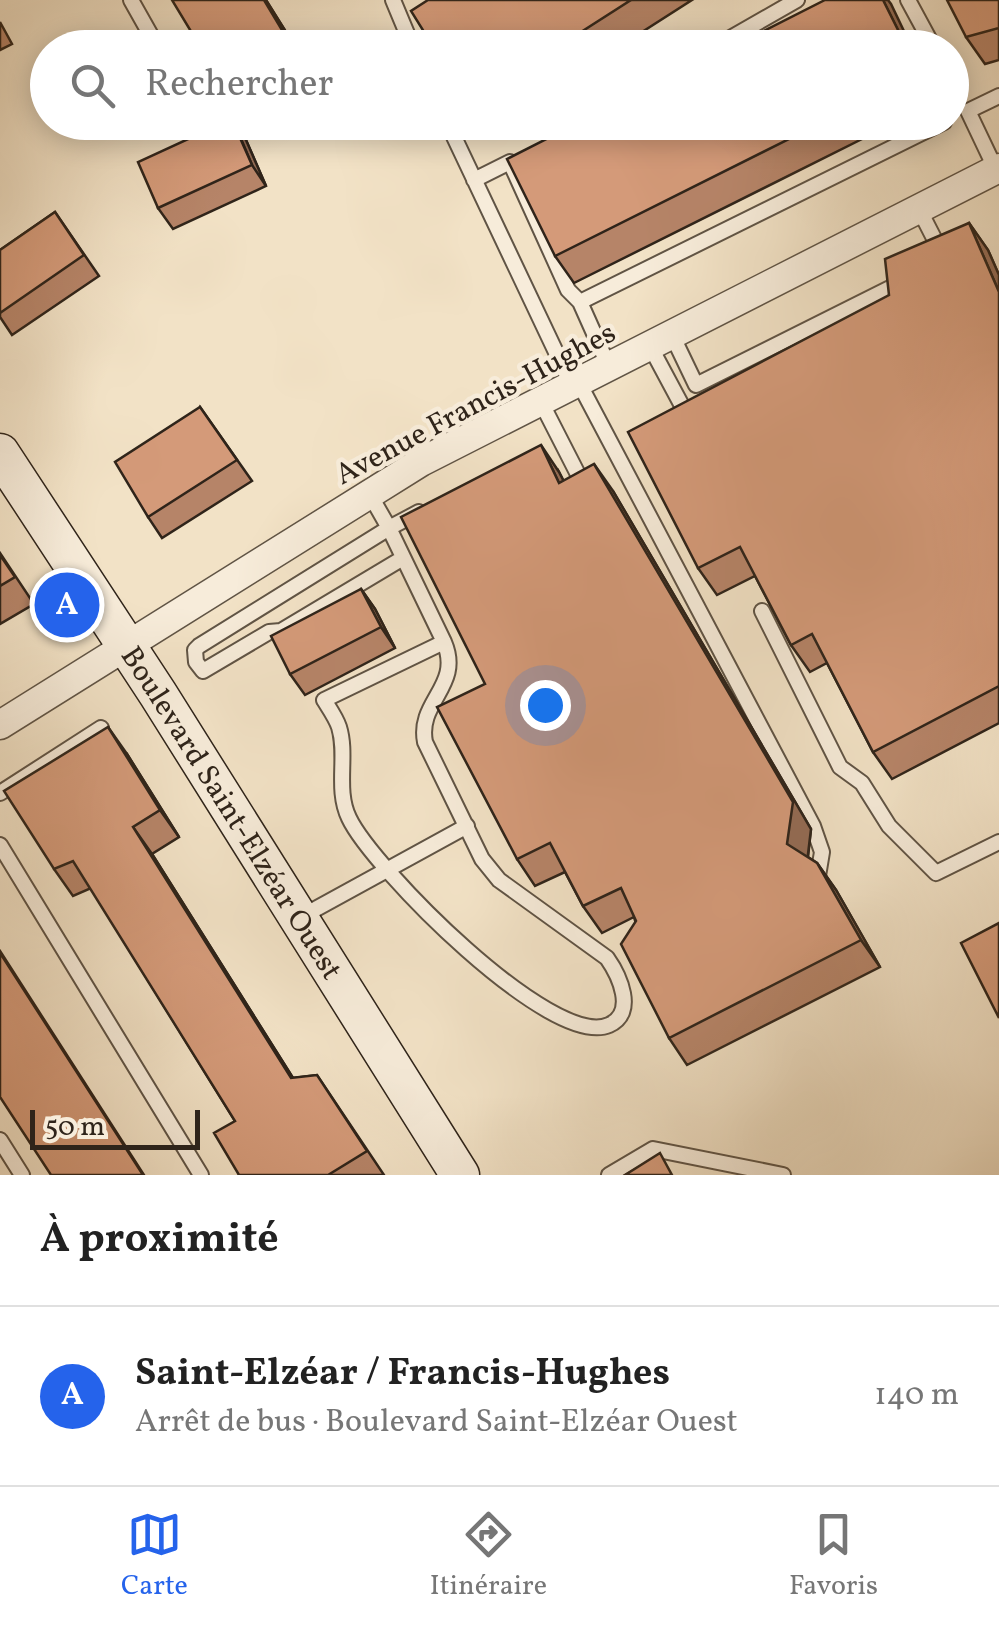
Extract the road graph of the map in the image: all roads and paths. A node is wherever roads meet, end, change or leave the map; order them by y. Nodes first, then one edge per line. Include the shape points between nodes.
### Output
1 (131, 0) edge
2 (393, 0) edge
3 (798, 0) edge
4 (908, 0) edge
5 (148, 30) edge
6 (406, 30) edge
7 (745, 30) edge
8 (924, 30) edge
9 (999, 96) edge
10 (969, 110) edge
11 (969, 112) edge
12 (456, 140) edge
13 (548, 140) edge
14 (908, 140) edge
15 (524, 154) junction
16 (998, 171) edge
17 (474, 180) junction
18 (919, 208) junction
19 (922, 256) edge
20 (906, 265) edge
21 (580, 302) junction
22 (661, 340) junction
23 (685, 363) junction
24 (609, 367) junction
25 (665, 373) junction
26 (575, 384) junction
27 (540, 402) junction
28 (691, 422) edge
29 (0, 453) edge
30 (370, 493) junction
31 (588, 495) edge
32 (432, 505) edge
33 (389, 528) junction
34 (403, 558) junction
35 (762, 611) edge
36 (444, 642) junction
37 (126, 647) junction
38 (0, 725) edge
39 (101, 728) edge
40 (0, 793) edge
41 (467, 826) junction
42 (999, 842) edge
43 (0, 845) edge
44 (386, 868) junction
45 (818, 876) edge
46 (298, 918) junction
47 (0, 1140) edge
48 (22, 1175) edge
49 (201, 1175) edge
50 (460, 1175) edge
51 (609, 1175) edge
52 (784, 1175) edge

1 - 5 lane
2 - 6 lane
3 - 7 lane
4 - 8 lane
9 - 10 lane
11 - 16 lane
12 - 17 lane
13 - 15 lane
14 - 21 lane
15 - 17 lane
15 - 21 lane via 568,290
16 - 18 street, Avenue Francis-Hughes
17 - 26 lane
18 - 19 lane via 939,248
18 - 22 street, Avenue Francis-Hughes
20 - 23 lane via 894,286 696,385
21 - 24 lane
22 - 23 lane
22 - 24 street, Avenue Francis-Hughes
22 - 25 lane
23 - 25 lane
24 - 26 street, Avenue Francis-Hughes
25 - 28 lane
26 - 27 street, Avenue Francis-Hughes
26 - 45 lane via 813,826 822,852
27 - 30 street, Avenue Francis-Hughes
27 - 31 lane
29 - 37 street, Boulevard Saint-Elzéar Ouest
30 - 33 lane
30 - 37 street, Avenue Francis-Hughes
32 - 33 lane
33 - 34 lane
33 - 34 lane via 199,646 196,662 203,671
34 - 36 lane
35 - 42 lane via 840,767 862,783 888,826 936,874
36 - 41 lane via 450,670 424,735
36 - 44 lane via 324,700 339,728 345,810
37 - 38 street, Avenue Francis-Hughes
37 - 46 street, Boulevard Saint-Elzéar Ouest
39 - 40 lane
41 - 44 lane
41 - 44 lane via 498,880 607,958 624,992 614,1022 574,1024 489,969
43 - 49 lane
44 - 46 lane
46 - 50 street, Boulevard Saint-Elzéar Ouest
47 - 48 lane
51 - 52 lane via 653,1149

